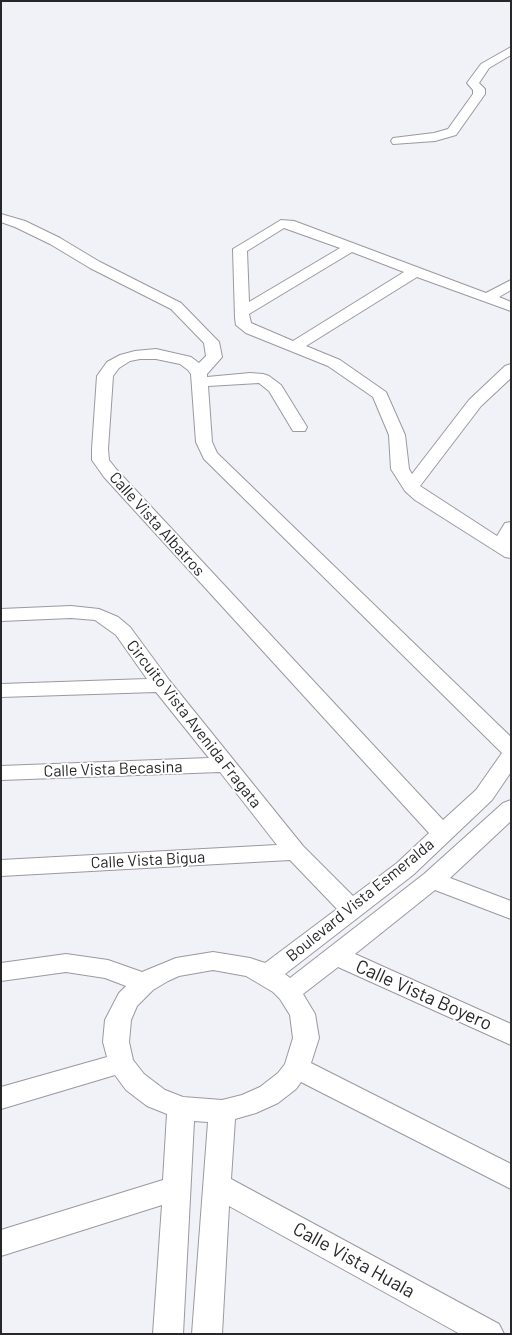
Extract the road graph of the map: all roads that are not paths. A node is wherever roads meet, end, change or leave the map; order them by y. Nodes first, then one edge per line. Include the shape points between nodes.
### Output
1 (511, 50) edge
2 (397, 141) dead end
3 (1, 218) edge
4 (352, 247) junction
5 (416, 271) junction
6 (511, 284) edge
7 (488, 298) junction
8 (511, 307) edge
9 (242, 312) junction
10 (294, 347) junction
11 (511, 369) edge
12 (199, 378) junction
13 (299, 426) dead end
14 (411, 487) junction
15 (511, 527) edge
16 (505, 549) edge
17 (1, 615) edge
18 (162, 685) junction
19 (1, 690) edge
20 (511, 750) edge
21 (511, 756) edge
22 (225, 765) junction
23 (1, 773) edge
24 (511, 808) edge
25 (443, 834) junction
26 (295, 852) junction
27 (1, 868) edge
28 (432, 880) junction
29 (352, 909) junction
30 (511, 910) edge
31 (336, 956) junction
32 (1, 972) edge
33 (267, 975) junction
34 (144, 983) junction
35 (288, 992) junction
36 (511, 1035) edge
37 (121, 1063) junction
38 (297, 1068) junction
39 (1, 1098) edge
40 (181, 1108) junction
41 (222, 1111) junction
42 (511, 1177) edge
43 (218, 1186) junction
44 (176, 1188) junction
45 (1, 1243) edge
46 (168, 1334) edge
47 (207, 1334) edge
48 (489, 1334) edge

1 - 2 street via 485,66 473,83 479,88 479,94 452,132 435,138
3 - 12 street via 55,241 176,306 211,342 214,357
4 - 5 street
4 - 9 street
4 - 9 street via 285,224 244,244 239,253
5 - 7 street
5 - 10 street
6 - 7 street
7 - 8 street
9 - 10 street via 244,325 251,330
10 - 14 street via 334,363 380,395 397,435 400,469
11 - 14 street via 475,403
12 - 13 street via 263,379 275,388
12 - 20 street via 204,442 210,454
12 - 25 street, Calle Vista Albatros via 184,360 156,354 132,356 113,365 105,376 101,460
14 - 16 street
15 - 16 street
17 - 18 street, Circuito Vista Avenida Fragata via 71,612 99,615 123,631
18 - 19 street
18 - 22 street, Circuito Vista Avenida Fragata
21 - 25 street, Boulevard Vista Esmeralda via 484,795
22 - 23 street, Calle Vista Becasina
22 - 26 street, Circuito Vista Avenida Fragata
24 - 28 street, Boulevard Vista Esmeralda
25 - 29 street, Boulevard Vista Esmeralda via 405,869
26 - 27 street, Calle Vista Bigua
26 - 29 street, Circuito Vista Avenida Fragata
28 - 30 street
28 - 31 street, Boulevard Vista Esmeralda
29 - 33 street, Boulevard Vista Esmeralda
31 - 35 street, Boulevard Vista Esmeralda
31 - 36 street, Calle Vista Boyero
32 - 34 street via 66,963 108,969
33 - 34 street via 232,963 204,962 176,967
33 - 35 street
34 - 37 street via 128,1000 118,1020 116,1042
35 - 38 street via 302,1014 306,1038
37 - 39 street
37 - 40 street via 135,1082 156,1098
38 - 41 street via 269,1095
38 - 42 street
40 - 41 street
40 - 44 street
41 - 43 street
43 - 47 street
43 - 48 street, Calle Vista Huala
44 - 45 street
44 - 46 street

